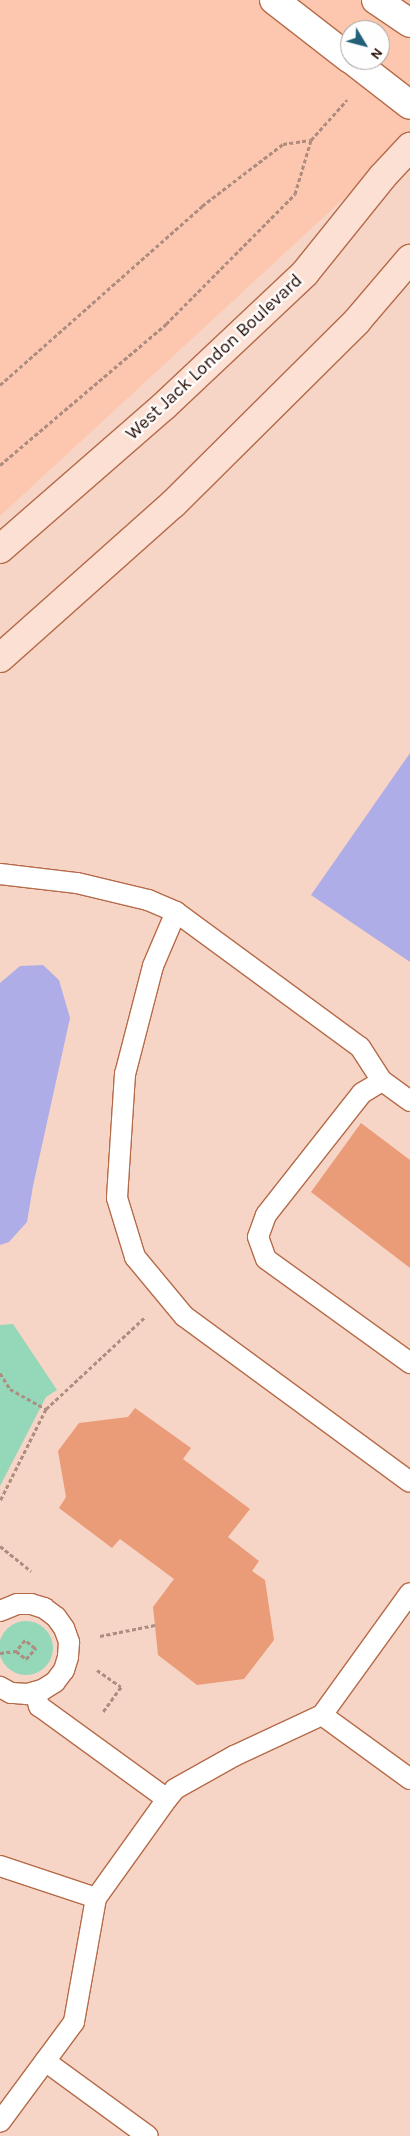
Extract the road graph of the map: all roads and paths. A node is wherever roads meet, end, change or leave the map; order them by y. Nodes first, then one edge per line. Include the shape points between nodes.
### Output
1 (274, 0) edge
2 (376, 0) edge
3 (410, 23) edge
4 (340, 51) edge
5 (365, 70) edge
6 (410, 105) edge
7 (410, 146) edge
8 (410, 259) edge
9 (0, 385) edge
10 (0, 465) edge
11 (0, 549) edge
12 (0, 658) edge
13 (0, 874) edge
14 (176, 912) junction
15 (382, 1081) junction
16 (410, 1101) edge
17 (168, 1296) junction
18 (410, 1363) edge
19 (0, 1374) edge
20 (46, 1408) junction
21 (410, 1482) edge
22 (0, 1501) edge
23 (410, 1592) edge
24 (0, 1611) edge
25 (16, 1651) junction
26 (0, 1653) edge
27 (0, 1687) edge
28 (35, 1692) junction
29 (322, 1715) junction
30 (410, 1778) edge
31 (167, 1799) junction
32 (0, 1866) edge
33 (96, 1898) junction
34 (45, 2061) junction
35 (0, 2122) edge
36 (148, 2136) edge

1 - 4 street
2 - 3 street
5 - 6 street
7 - 11 main road, West Jack London Boulevard via 305,273 164,406
8 - 12 main road via 357,321 173,504
9 - 10 path via 202,206 283,144 311,140 295,194 166,324
13 - 14 lane via 77,883 148,900
14 - 15 lane via 360,1047
14 - 17 lane via 153,966 125,1074 117,1198 135,1257
15 - 16 lane
15 - 18 lane via 362,1092 266,1215 258,1237 266,1259
17 - 20 path
17 - 21 lane via 184,1316
19 - 20 path via 10,1389
20 - 22 path
23 - 29 lane
24 - 28 lane via 16,1604 31,1604 44,1608 64,1628 69,1642 64,1670 55,1682
25 - 25 path via 26,1659 35,1648 24,1640
25 - 26 path
27 - 28 lane via 11,1693
28 - 31 lane via 39,1706
29 - 30 lane
29 - 31 lane via 234,1756 175,1789
31 - 33 lane
32 - 33 lane
33 - 34 lane via 74,2022
34 - 35 lane
34 - 36 lane

